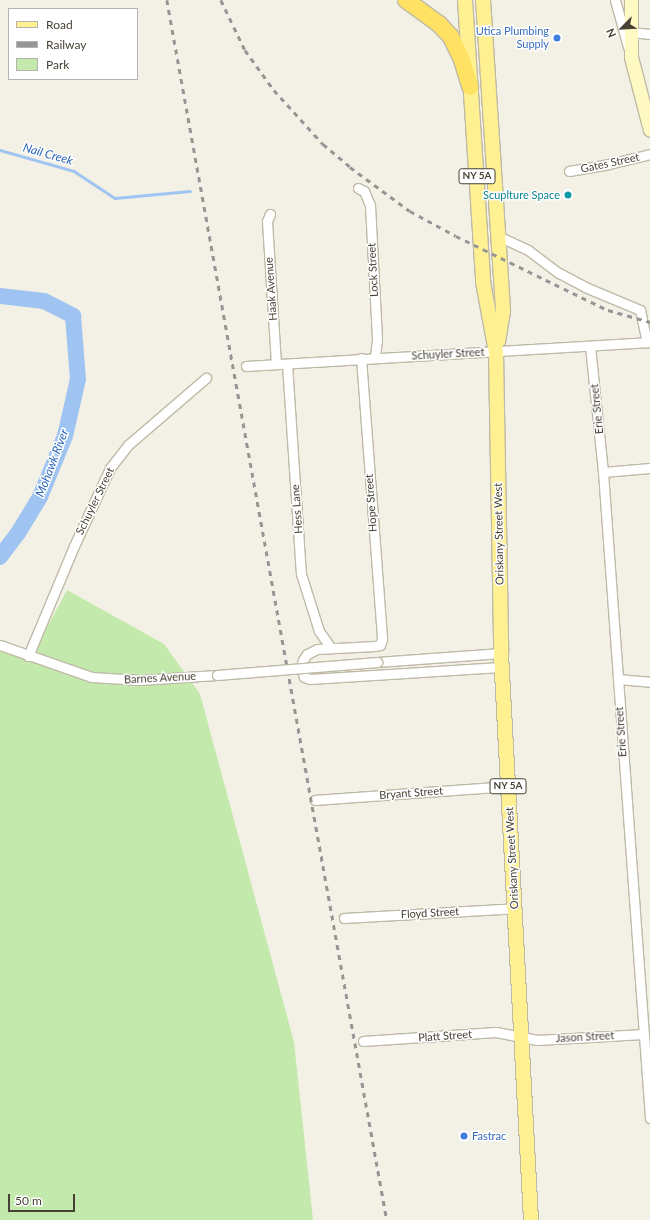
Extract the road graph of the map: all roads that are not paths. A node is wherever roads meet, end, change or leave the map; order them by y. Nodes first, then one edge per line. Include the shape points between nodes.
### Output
1 (406, 0) edge
2 (465, 0) edge
3 (483, 0) edge
4 (491, 0) edge
5 (615, 0) edge
6 (631, 0) edge
7 (631, 32) junction
8 (650, 34) edge
9 (486, 49) junction
10 (631, 57) junction
11 (470, 88) junction
12 (650, 130) edge
13 (650, 154) edge
14 (569, 170) dead end
15 (358, 188) dead end
16 (270, 214) dead end
17 (498, 236) junction
18 (649, 342) edge
19 (590, 346) junction
20 (496, 352) junction
21 (375, 357) junction
22 (361, 358) junction
23 (276, 364) junction
24 (287, 364) junction
25 (246, 366) dead end
26 (206, 378) dead end
27 (650, 468) edge
28 (603, 472) junction
29 (0, 645) edge
30 (331, 648) junction
31 (501, 653) junction
32 (28, 656) junction
33 (501, 667) junction
34 (618, 679) junction
35 (650, 682) edge
36 (508, 786) junction
37 (315, 800) dead end
38 (515, 908) junction
39 (344, 918) dead end
40 (644, 1034) junction
41 (524, 1037) junction
42 (363, 1041) dead end
43 (648, 1060) edge
44 (650, 1118) edge
45 (531, 1220) edge

1 - 11 highway via 439,24 451,38 462,60
2 - 11 main road, Oriskany Street West / NY 5A
3 - 9 main road, Oriskany Street West / NY 5A
4 - 9 main road
5 - 10 street
6 - 7 street
7 - 8 street
7 - 10 street
9 - 17 main road, Oriskany Street West / NY 5A
10 - 12 street
11 - 20 main road, Oriskany Street West / NY 5A via 484,282
13 - 14 street, Gates Street
15 - 21 street, Lock Street via 364,191 370,205 377,340
16 - 23 street, Haak Avenue via 267,221
17 - 18 street via 528,250 568,278 640,310
17 - 20 main road, Oriskany Street West / NY 5A via 503,311
18 - 19 street, Schuyler Street
19 - 20 street, Schuyler Street
19 - 28 street, Erie Street
20 - 21 street, Schuyler Street
20 - 31 main road, Oriskany Street West / NY 5A
21 - 22 street, Schuyler Street
22 - 24 street, Schuyler Street
22 - 30 street, Hope Street via 382,639 378,646
23 - 24 street, Schuyler Street
23 - 25 street, Schuyler Street
24 - 30 street, Hess Lane via 301,574 319,631
26 - 32 street, Schuyler Street via 128,445 110,468
27 - 28 street
28 - 34 street, Erie Street
29 - 32 street, Barnes Avenue
30 - 33 street via 317,649 307,654 301,666 304,677 310,680
31 - 32 street, Barnes Avenue, bridge via 120,680 92,676
31 - 33 main road, Oriskany Street West / NY 5A
33 - 36 main road, Oriskany Street West / NY 5A
34 - 35 street
34 - 40 street, Erie Street
36 - 37 street, Bryant Street
36 - 38 main road, Oriskany Street West / NY 5A
38 - 39 street, Floyd Street
38 - 41 main road, Oriskany Street West / NY 5A
40 - 41 street, Jason Street via 544,1039
40 - 43 street, Erie Street
41 - 42 street, Platt Street via 496,1032
41 - 45 main road, Oriskany Street West / NY 5A
43 - 44 street, Erie Street

